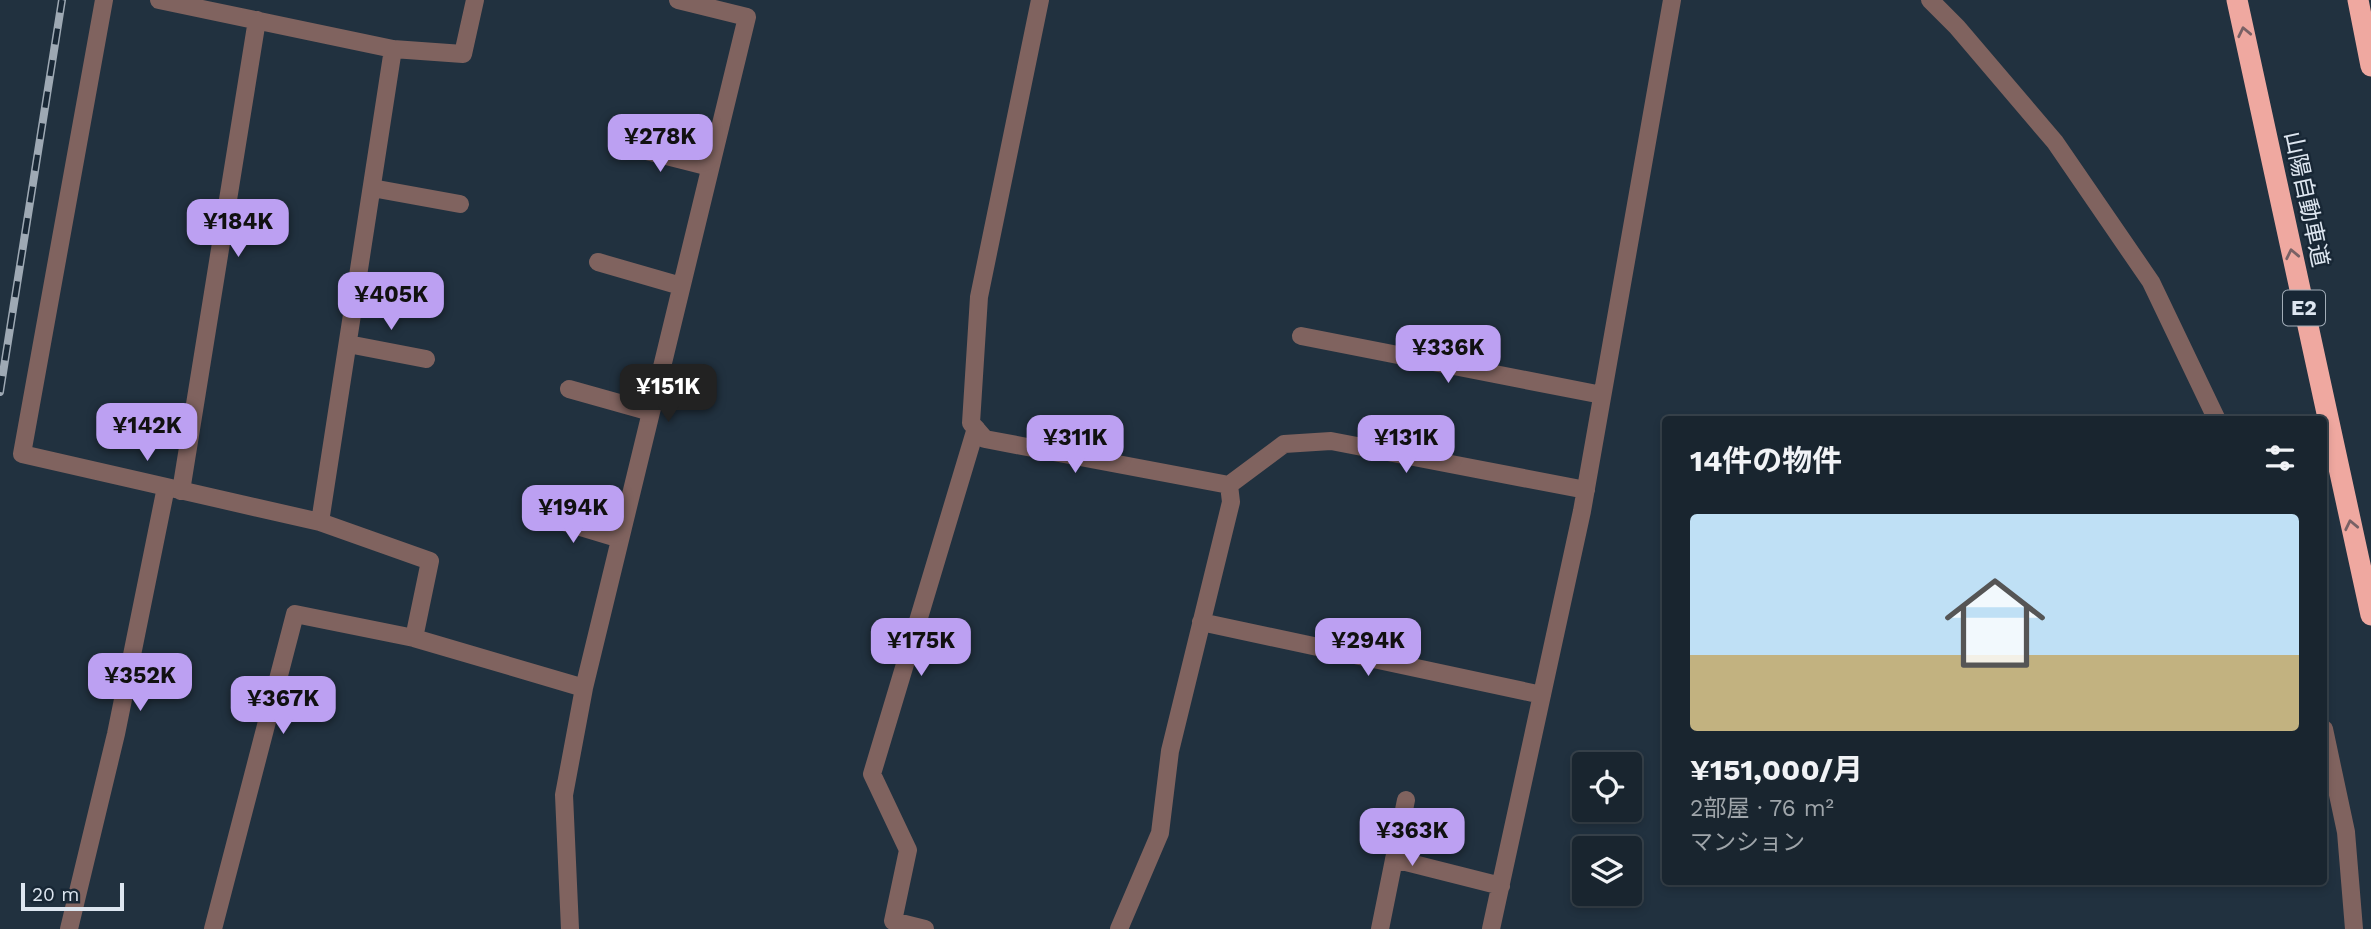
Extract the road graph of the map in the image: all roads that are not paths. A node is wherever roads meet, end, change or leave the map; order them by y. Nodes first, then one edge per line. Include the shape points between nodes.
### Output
1 (104, 0) edge
2 (159, 0) edge
3 (475, 0) edge
4 (678, 0) edge
5 (1040, 0) edge
6 (1672, 0) edge
7 (1930, 0) edge
8 (2237, 0) edge
9 (2358, 0) edge
10 (257, 20) junction
11 (393, 49) junction
12 (2371, 66) edge
13 (619, 144) dead end
14 (710, 167) junction
15 (372, 188) junction
16 (460, 204) dead end
17 (598, 262) dead end
18 (681, 286) junction
19 (1301, 336) dead end
20 (348, 344) junction
21 (426, 359) dead end
22 (569, 390) dead end
23 (1602, 395) junction
24 (651, 412) junction
25 (2215, 416) edge
26 (976, 428) junction
27 (1229, 485) junction
28 (173, 489) junction
29 (1586, 490) junction
30 (537, 514) dead end
31 (320, 522) junction
32 (620, 539) junction
33 (2371, 615) edge
34 (1201, 622) junction
35 (414, 638) junction
36 (584, 688) junction
37 (1542, 695) junction
38 (2327, 743) edge
39 (1406, 800) dead end
40 (1394, 859) junction
41 (1501, 886) junction
42 (888, 925) edge
43 (69, 929) edge
44 (213, 929) edge
45 (570, 929) edge
46 (925, 929) edge
47 (1119, 929) edge
48 (1380, 929) edge
49 (1491, 929) edge
50 (2354, 929) edge

1 - 28 street via 22,454
2 - 10 street
3 - 11 street via 463,54
4 - 14 street via 747,18
5 - 26 street via 979,297 971,424
6 - 23 street
7 - 25 street via 2062,152 2151,282
33 -> 8 highway, 山陽自動車道 / E2
9 - 12 highway
10 - 11 street
10 - 28 street
11 - 15 street
13 - 14 street
14 - 18 street
15 - 16 street
15 - 20 street
17 - 18 street
18 - 24 street
19 - 23 street
20 - 21 street
20 - 31 street
22 - 24 street
23 - 29 street
24 - 32 street
26 - 27 street via 985,439
26 - 42 street via 872,774 908,850
27 - 29 street via 1284,444 1331,440
27 - 34 street via 1231,502
28 - 31 street
28 - 43 street
29 - 37 street
30 - 32 street
31 - 35 street via 430,561
32 - 36 street
34 - 37 street
34 - 47 street via 1170,751 1160,833
35 - 36 street
35 - 44 street via 295,614
36 - 45 street via 564,795
37 - 41 street
38 - 50 street via 2346,832
39 - 40 street
40 - 41 street
40 - 48 street
41 - 49 street
42 - 46 street

